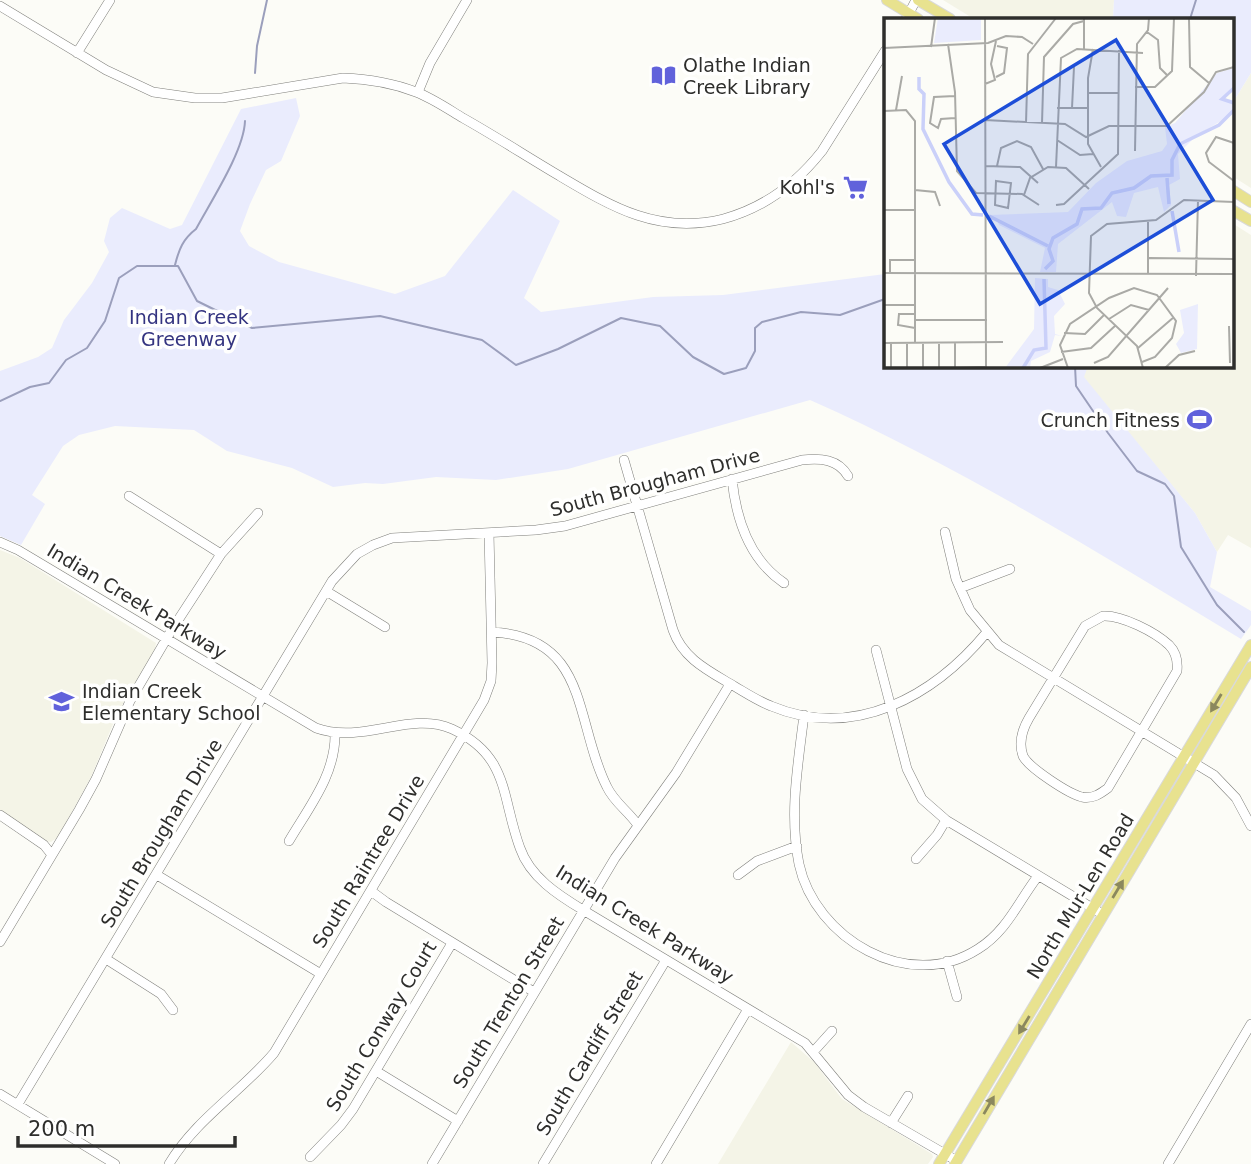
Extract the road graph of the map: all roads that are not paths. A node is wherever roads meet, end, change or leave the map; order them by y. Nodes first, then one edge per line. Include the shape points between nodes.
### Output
1 (110, 0) edge
2 (467, 0) edge
3 (887, 0) edge
4 (917, 0) edge
5 (0, 6) edge
6 (911, 17) edge
7 (948, 18) edge
8 (77, 53) junction
9 (884, 53) edge
10 (418, 93) junction
11 (1234, 191) edge
12 (1251, 202) edge
13 (1234, 211) edge
14 (1251, 221) edge
15 (624, 460) dead end
16 (848, 476) dead end
17 (732, 480) junction
18 (129, 496) dead end
19 (638, 506) junction
20 (258, 513) dead end
21 (945, 532) dead end
22 (489, 533) junction
23 (0, 542) edge
24 (221, 554) junction
25 (1010, 569) dead end
26 (784, 583) dead end
27 (960, 588) junction
28 (326, 591) junction
29 (384, 627) dead end
30 (492, 632) junction
31 (987, 632) junction
32 (166, 639) junction
33 (1251, 645) edge
34 (876, 650) dead end
35 (1251, 667) edge
36 (1053, 678) junction
37 (730, 684) junction
38 (263, 697) junction
39 (890, 707) junction
40 (804, 715) junction
41 (1142, 732) junction
42 (335, 733) junction
43 (464, 736) junction
44 (1189, 760) junction
45 (0, 815) edge
46 (946, 820) junction
47 (637, 824) junction
48 (1251, 826) edge
49 (289, 841) dead end
50 (797, 846) junction
51 (51, 855) junction
52 (916, 859) dead end
53 (157, 874) junction
54 (738, 876) dead end
55 (1038, 876) junction
56 (371, 891) junction
57 (583, 910) junction
58 (1098, 911) junction
59 (0, 940) edge
60 (452, 943) junction
61 (106, 959) junction
62 (666, 961) junction
63 (947, 961) junction
64 (321, 974) junction
65 (534, 992) junction
66 (957, 997) dead end
67 (748, 1009) junction
68 (173, 1010) dead end
69 (1251, 1024) edge
70 (832, 1031) dead end
71 (814, 1051) junction
72 (376, 1071) junction
73 (0, 1094) edge
74 (908, 1096) dead end
75 (18, 1104) junction
76 (458, 1121) junction
77 (891, 1123) junction
78 (310, 1157) dead end
79 (942, 1159) edge
80 (956, 1163) edge
81 (115, 1164) edge
82 (169, 1164) edge
83 (432, 1164) edge
84 (543, 1164) edge
85 (656, 1164) edge
86 (1168, 1164) edge

1 - 8 street
2 - 10 street
3 - 6 main road
4 - 6 street
4 - 7 main road
5 - 8 street
8 - 10 street via 153,92 189,97 241,96 343,78
9 - 10 street via 811,164 779,194 734,216 690,223 640,217 606,204
11 - 12 main road
13 - 14 main road
15 - 19 street
16 - 17 street, South Brougham Drive via 834,462 811,459
17 - 19 street, South Brougham Drive
17 - 26 street via 752,550
18 - 24 street
19 - 22 street, South Brougham Drive via 565,526
19 - 37 street via 676,638 694,662
20 - 24 street
21 - 27 street
22 - 28 street, South Brougham Drive via 382,541 349,561
22 - 30 street, South Raintree Drive
23 - 32 street, Indian Creek Parkway
24 - 32 street
25 - 27 street
27 - 31 street
28 - 29 street
28 - 38 street, South Brougham Drive
30 - 43 street, South Raintree Drive via 491,681
30 - 47 street via 532,641 563,665 576,690 607,788
31 - 36 street via 1015,656
31 - 39 street via 927,688
32 - 38 street, Indian Creek Parkway
32 - 51 street via 130,702 96,779
33 -> 44 main road, North Mur-Len Road
34 - 39 street
35 - 44 main road, North Mur-Len Road
36 - 41 street
36 - 41 street via 1020,742 1034,769 1074,793 1093,797 1108,788
36 - 41 street via 1094,619 1116,615 1170,646 1178,660 1177,671
37 - 40 street via 773,707
37 - 47 street, South Trenton Street via 676,773
38 - 42 street, Indian Creek Parkway via 301,720
38 - 53 street, South Brougham Drive
39 - 40 street via 836,718
39 - 46 street via 918,794
40 - 50 street via 795,780
41 - 44 street
42 - 43 street, Indian Creek Parkway via 422,723 444,726
42 - 49 street via 327,776
43 - 56 street, South Raintree Drive
43 - 57 street, Indian Creek Parkway via 487,755 500,774 527,862 544,883
44 - 48 street via 1229,789
44 - 58 main road, North Mur-Len Road
45 - 51 street via 44,845
46 - 52 street
46 - 55 street
47 - 57 street, South Trenton Street
50 - 54 street via 757,861
50 - 63 street via 808,893 845,937 876,956 899,962
51 - 59 street
53 - 61 street, South Brougham Drive
53 - 64 street
55 - 58 street
55 - 63 street via 998,934 969,954
56 - 60 street
56 - 64 street, South Raintree Drive
57 - 62 street, Indian Creek Parkway
57 - 65 street, South Trenton Street
58 -> 79 main road, North Mur-Len Road
80 -> 58 main road, North Mur-Len Road
60 - 65 street
60 - 72 street, South Conway Court
61 - 68 street via 161,994
61 - 75 street, South Brougham Drive
62 - 67 street, Indian Creek Parkway
62 - 84 street, South Cardiff Street
63 - 66 street
64 - 82 street, South Raintree Drive via 258,1072 195,1128
65 - 76 street, South Trenton Street
67 - 71 street, Indian Creek Parkway
67 - 85 street
69 - 86 street
70 - 71 street
71 - 77 street, Indian Creek Parkway via 848,1095
72 - 76 street
72 - 78 street, South Conway Court via 341,1125
73 - 75 street
74 - 77 street
75 - 81 street
76 - 83 street, South Trenton Street
77 - 79 street, Indian Creek Parkway
79 - 80 street, Indian Creek Parkway

